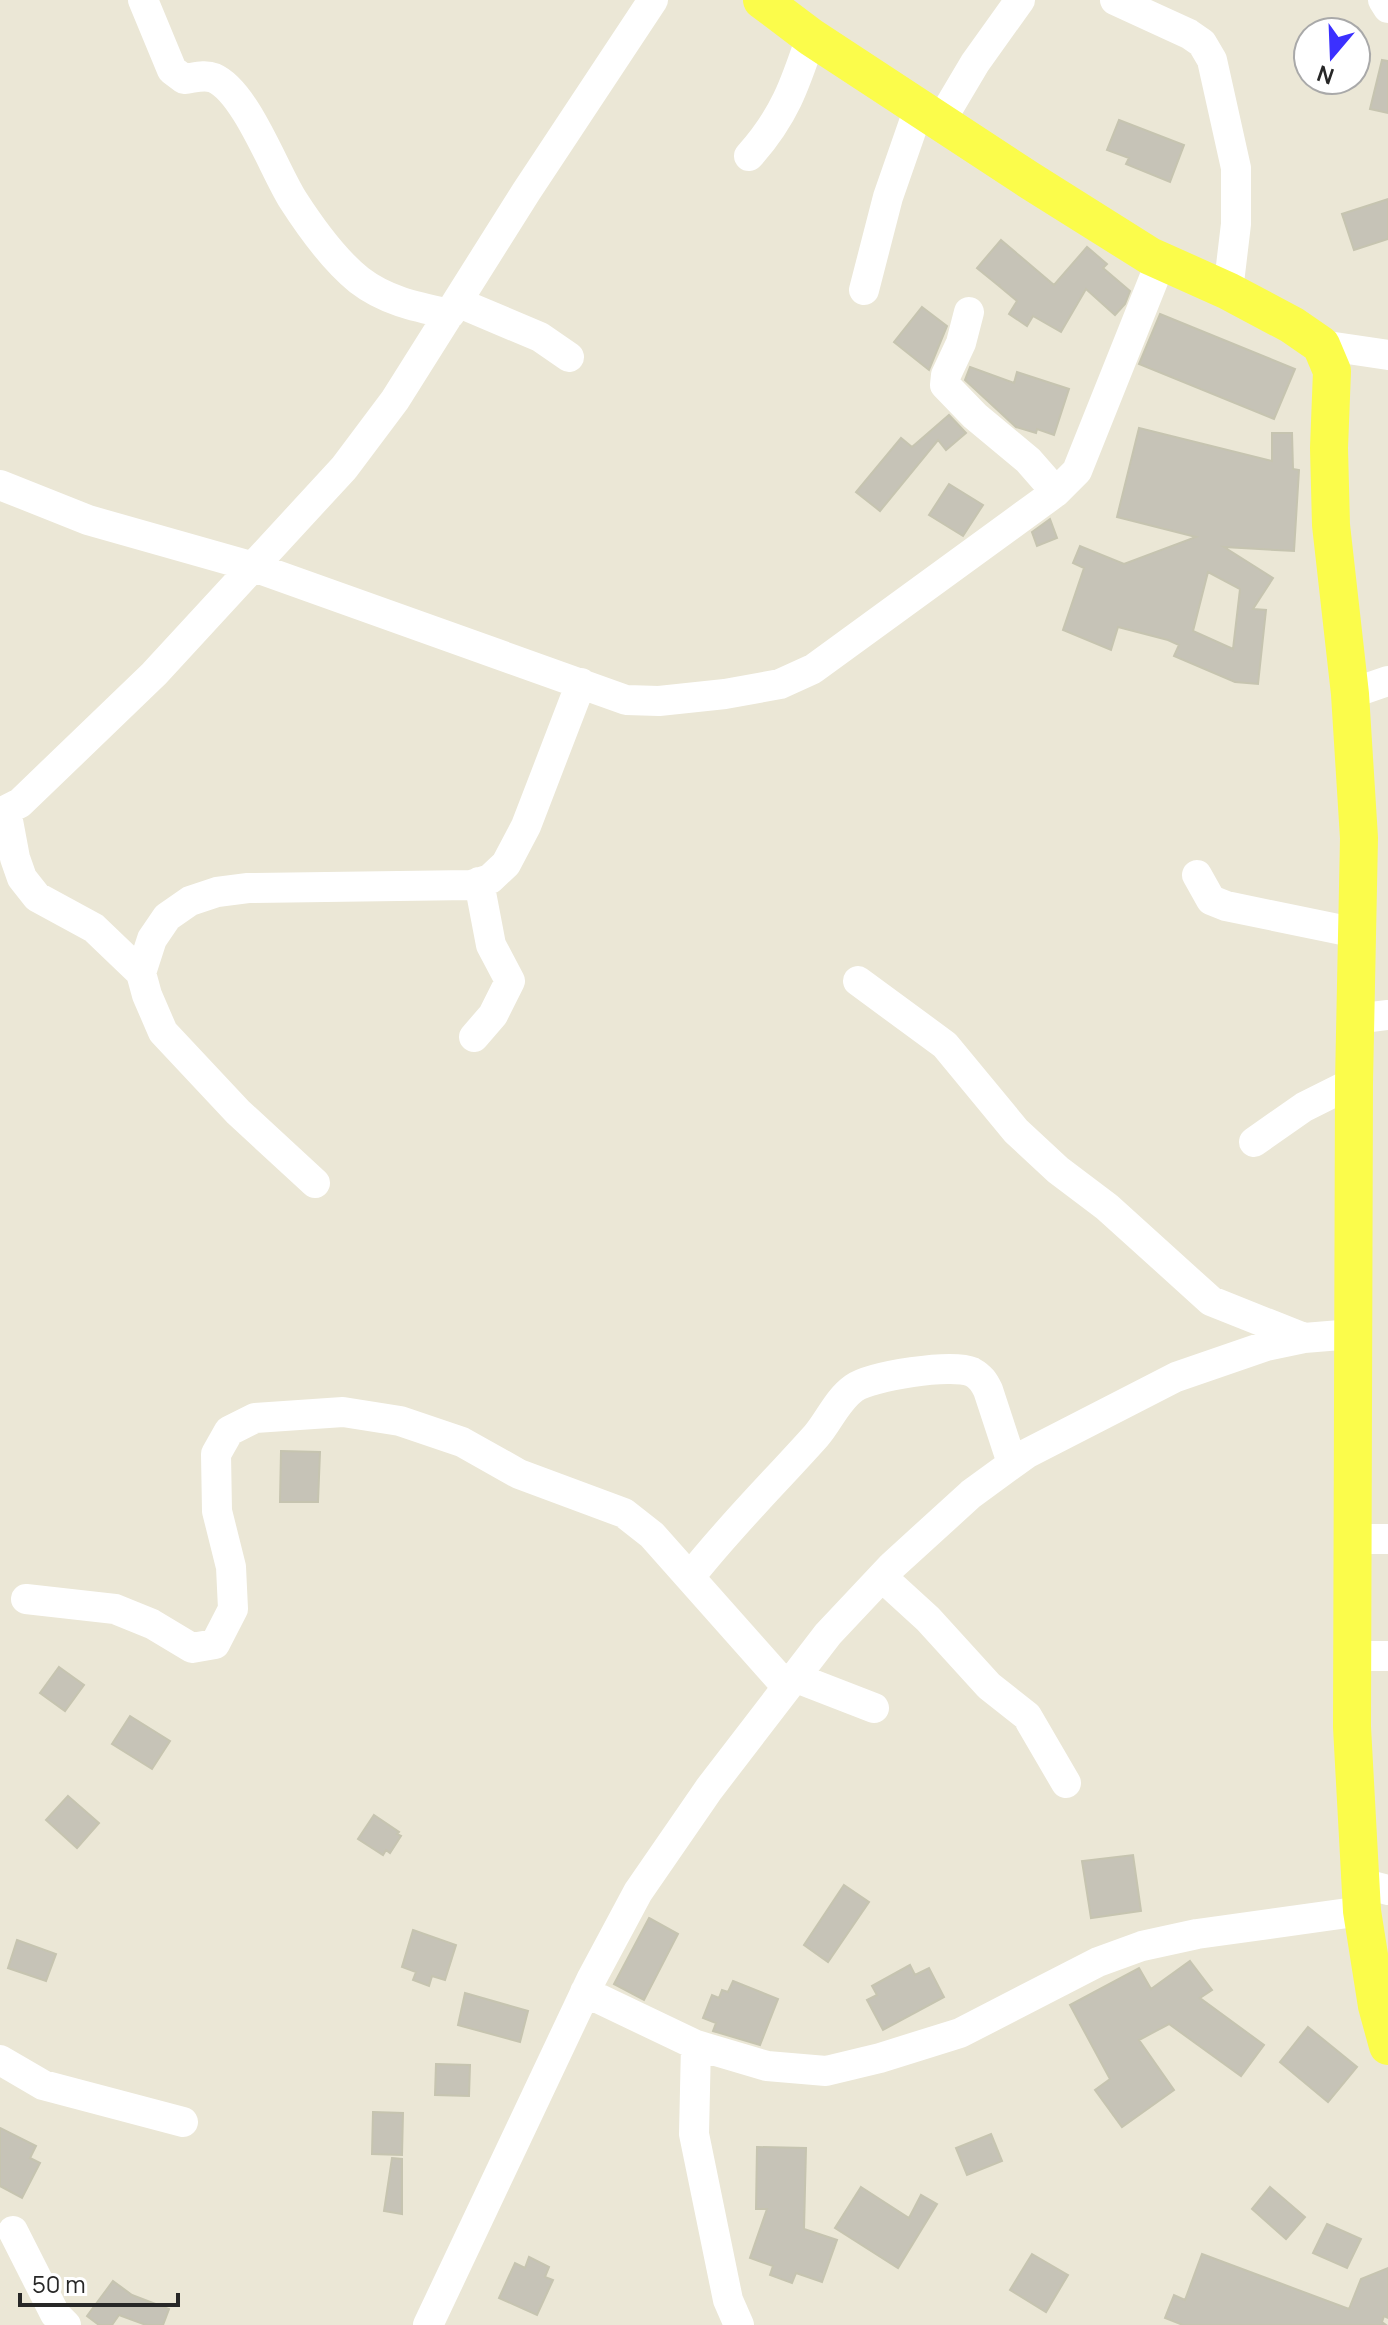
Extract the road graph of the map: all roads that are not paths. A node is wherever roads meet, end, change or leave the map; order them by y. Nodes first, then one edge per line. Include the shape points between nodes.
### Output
1 (143, 0) edge
2 (653, 0) edge
3 (762, 0) edge
4 (1020, 0) edge
5 (1115, 0) edge
6 (1383, 0) edge
7 (1388, 8) edge
8 (811, 37) junction
9 (929, 115) junction
10 (749, 156) dead end
11 (1161, 261) junction
12 (864, 290) dead end
13 (1228, 291) junction
14 (454, 308) junction
15 (969, 312) dead end
16 (1321, 345) junction
17 (1388, 355) edge
18 (569, 357) dead end
19 (0, 485) edge
20 (1056, 492) junction
21 (254, 567) junction
22 (1388, 681) edge
23 (581, 683) junction
24 (1350, 694) junction
25 (6, 803) edge
26 (1197, 875) dead end
27 (479, 882) junction
28 (1357, 933) junction
29 (141, 973) junction
30 (858, 981) dead end
31 (1372, 1017) edge
32 (474, 1037) dead end
33 (1354, 1082) junction
34 (1254, 1142) dead end
35 (315, 1183) dead end
36 (1353, 1334) junction
37 (1304, 1338) junction
38 (1012, 1463) junction
39 (1371, 1539) edge
40 (690, 1577) junction
41 (882, 1577) junction
42 (26, 1599) dead end
43 (1370, 1656) edge
44 (790, 1682) junction
45 (874, 1708) dead end
46 (1066, 1783) dead end
47 (1370, 1895) edge
48 (585, 1992) junction
49 (696, 2045) junction
50 (1388, 2046) edge
51 (0, 2060) edge
52 (183, 2122) dead end
53 (13, 2231) dead end
54 (66, 2325) edge
55 (428, 2325) edge
56 (739, 2325) edge

1 - 14 street via 172,70 184,79 203,76 223,84 248,117 292,198 326,246 359,279 407,305
2 - 14 street
3 - 8 main road
4 - 9 street
5 - 13 street via 1189,34 1212,60 1236,168
6 - 7 street
8 - 9 main road
8 - 10 street via 785,106
9 - 11 main road
9 - 12 street via 888,197
11 - 13 main road
11 - 20 street via 1077,471
13 - 16 main road
14 - 18 street via 531,333
14 - 21 street via 344,468
15 - 20 street via 945,385
16 - 17 street
16 - 24 main road via 1332,371 1331,525
19 - 21 street via 88,520
20 - 23 street via 813,669 780,684 659,701 626,700
21 - 23 street
21 - 25 street via 154,674
22 - 24 street
23 - 27 street via 526,826 506,864
24 - 28 main road via 1359,838
25 - 29 street via 15,858 37,897 94,928
26 - 28 street via 1211,900 1226,906
27 - 29 street via 217,892 190,901 167,917 152,939
27 - 32 street via 491,945 510,981 493,1015
28 - 31 main road
29 - 35 street via 163,1032
30 - 37 street via 945,1045 1016,1131 1193,1287 1230,1311
31 - 33 main road
33 - 34 street via 1304,1107
33 - 36 main road
36 - 37 street
36 - 39 main road
37 - 38 street via 1176,1377
38 - 40 street via 988,1390 970,1371 918,1370 855,1387
38 - 41 street
39 - 43 main road
40 - 42 street via 624,1513 519,1474 462,1442 400,1421 343,1412 255,1418 229,1431 216,1454 217,1511 231,1567 233,1609 215,1644 192,1648 115,1609
40 - 44 street
41 - 44 street
41 - 46 street via 989,1686 1027,1716
43 - 47 main road via 1352,1727
44 - 45 street
44 - 48 street via 638,1892
47 - 49 street via 1142,1946 1098,1962 960,2033 826,2071 767,2066
47 - 50 main road via 1377,2006
48 - 49 street
48 - 55 street
49 - 56 street via 694,2134 728,2300
51 - 52 street via 43,2085
53 - 54 street via 55,2314

